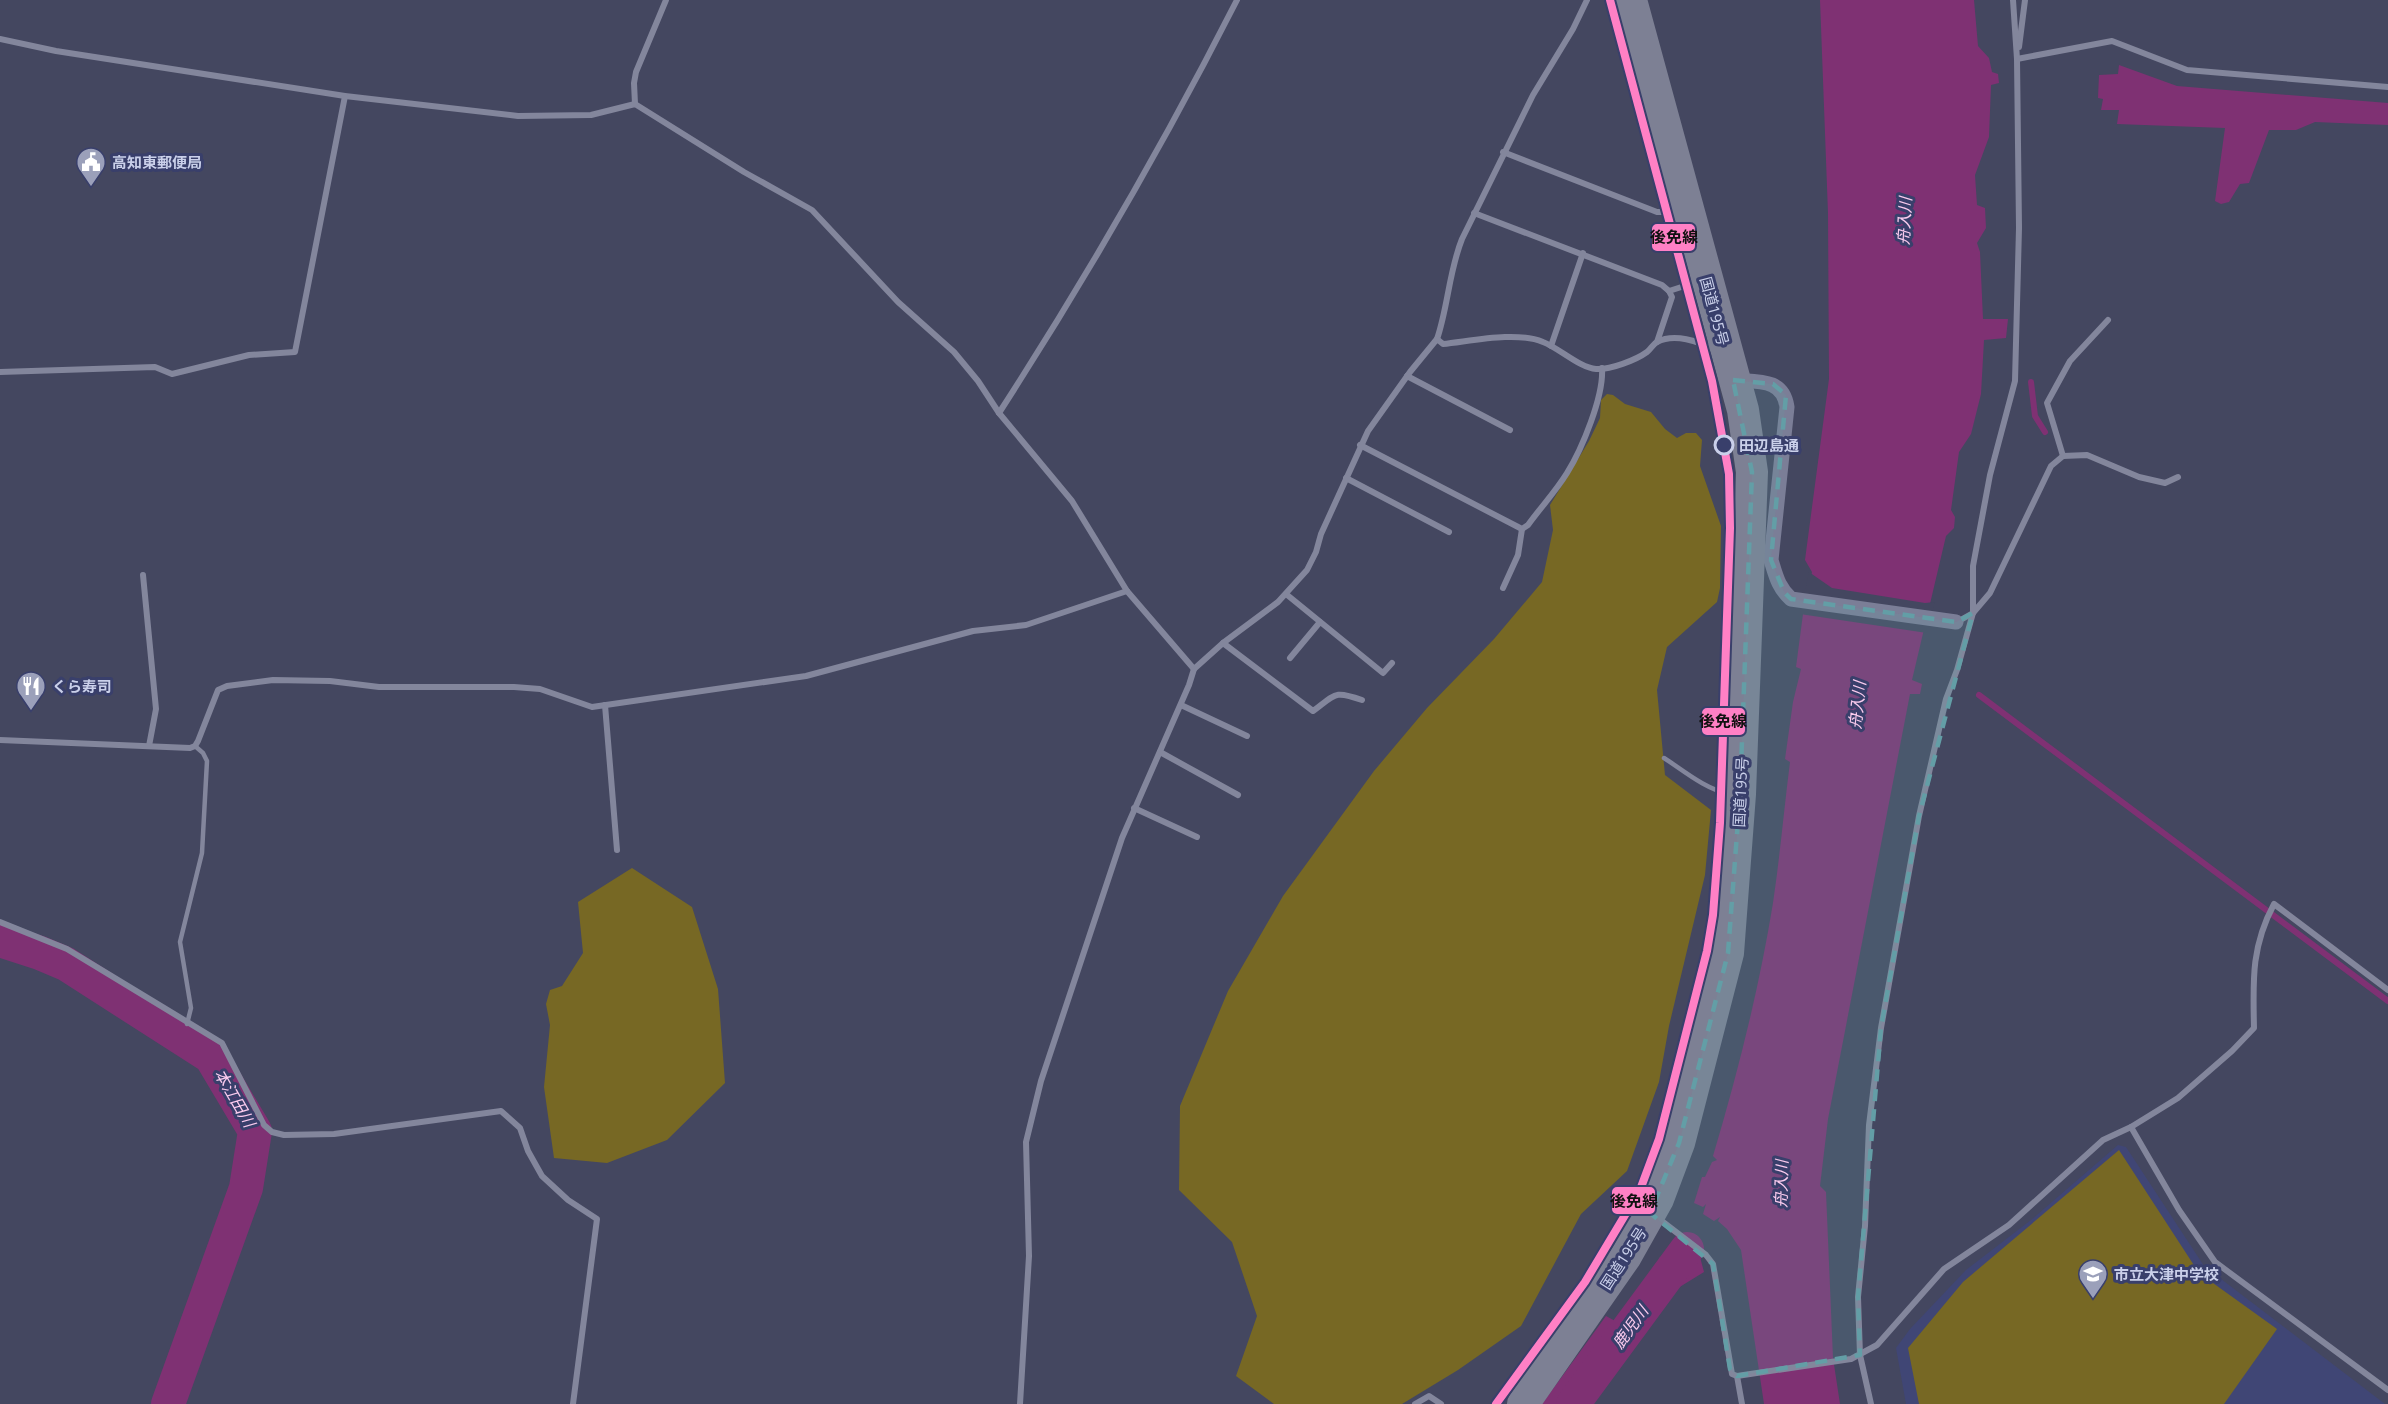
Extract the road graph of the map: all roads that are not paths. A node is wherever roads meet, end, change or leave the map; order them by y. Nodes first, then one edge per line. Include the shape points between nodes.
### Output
1 (666, 0) edge
2 (1237, 0) edge
3 (1587, 0) edge
4 (1631, 0) edge
5 (2013, 0) edge
6 (2025, 0) edge
7 (0, 39) edge
8 (2017, 59) junction
9 (2388, 87) edge
10 (345, 96) junction
11 (635, 104) junction
12 (1503, 152) junction
13 (1687, 205) junction
14 (1474, 213) junction
15 (1583, 253) junction
16 (1706, 278) junction
17 (1670, 291) junction
18 (2108, 320) dead end
19 (1437, 339) junction
20 (1657, 342) junction
21 (1551, 346) junction
22 (1602, 368) junction
23 (1730, 369) junction
24 (0, 372) edge
25 (1407, 376) junction
26 (999, 413) junction
27 (1510, 430) dead end
28 (1360, 445) junction
29 (2063, 456) junction
30 (2178, 477) dead end
31 (1346, 478) junction
32 (1522, 529) junction
33 (1449, 532) dead end
34 (143, 575) dead end
35 (1503, 588) dead end
36 (1127, 591) junction
37 (1286, 594) junction
38 (1973, 613) junction
39 (1320, 622) junction
40 (1956, 622) joint
41 (1223, 643) junction
42 (1290, 658) dead end
43 (1392, 663) dead end
44 (1194, 669) junction
45 (1362, 700) dead end
46 (605, 705) junction
47 (1181, 705) junction
48 (1247, 736) dead end
49 (0, 740) edge
50 (149, 746) junction
51 (195, 746) junction
52 (1160, 753) junction
53 (1664, 758) dead end
54 (1740, 794) junction
55 (1238, 795) dead end
56 (1134, 808) junction
57 (1197, 837) dead end
58 (616, 850) dead end
59 (0, 922) edge
60 (2388, 990) edge
61 (187, 1024) junction
62 (2131, 1127) junction
63 (1650, 1213) junction
64 (1860, 1355) junction
65 (1741, 1376) junction
66 (2388, 1390) edge
67 (573, 1404) edge
68 (1020, 1404) edge
69 (1415, 1404) edge
70 (1441, 1404) edge
71 (1523, 1404) edge
72 (1742, 1404) edge
73 (1871, 1404) edge

1 - 11 street via 636,72
2 - 26 street via 1207,62 1077,290
3 - 12 street
4 - 13 highway, 国道195号
5 - 8 street
6 - 8 street
7 - 10 street
8 - 9 street via 2112,41 2187,70
8 - 38 street via 2019,228 2015,381 1990,475 1973,566
10 - 11 street via 518,116 591,115
10 - 24 street via 295,352 249,355 172,374 155,366
11 - 26 street via 812,210 898,302 954,352
12 - 13 street via 1657,212
12 - 14 street
13 - 16 highway, 国道195号
14 - 15 street
14 - 19 street via 1457,252
15 - 17 street
15 - 21 street
16 - 17 street
16 - 23 highway, 国道195号
17 - 20 street via 1672,297
18 - 29 street via 2070,361 2046,403
19 - 21 street via 1443,344 1517,337
19 - 25 street
20 - 22 street via 1640,356
20 - 23 street via 1687,339 1703,343
21 - 22 street via 1588,367
22 - 32 street via 1593,417 1568,472
23 - 40 street via 1773,384 1786,395 1771,560 1778,584 1791,599
23 - 54 highway, 国道195号 via 1746,423 1752,472
25 - 27 street
25 - 28 street
26 - 36 street via 1072,501
28 - 31 street
28 - 32 street
29 - 30 street via 2087,455 2139,477 2165,483
29 - 38 street via 2051,466 1990,593
31 - 33 street
31 - 37 street via 1312,561
32 - 35 street via 1518,555
34 - 50 street via 156,709
36 - 44 street
36 - 46 street via 1026,625 973,631 806,676
37 - 39 street
37 - 41 street
38 - 40 street
38 - 64 street via 1946,699 1919,816 1881,1028 1869,1125 1858,1297
39 - 42 street
39 - 43 street via 1383,673
41 - 44 street
41 - 45 street via 1313,711 1336,694
44 - 47 street
46 - 51 street via 592,707 540,689 514,687 379,687 273,680 218,690
46 - 58 street
47 - 48 street
47 - 52 street
49 - 50 street
50 - 51 street
51 - 61 lane via 207,761 202,852 180,942 191,1008
52 - 55 street
52 - 56 street
53 - 54 lane via 1720,792
54 - 63 highway, 国道195号 via 1728,953 1679,1143
56 - 57 street
56 - 68 street via 1070,991 1026,1142 1029,1256
59 - 61 street via 67,949
60 - 62 street via 2274,904 2265,921 2253,968 2254,1028 2178,1098
61 - 67 street via 222,1043 264,1125 272,1132 334,1134 501,1111 520,1128 542,1176 597,1219
62 - 64 street via 2103,1140 2009,1225 1944,1269 1877,1345
62 - 66 street via 2215,1262
63 - 65 street via 1713,1264 1730,1369 1732,1374
63 - 71 highway, 国道195号 via 1626,1257
64 - 65 street
64 - 73 street
65 - 72 street
69 - 70 street via 1429,1396

